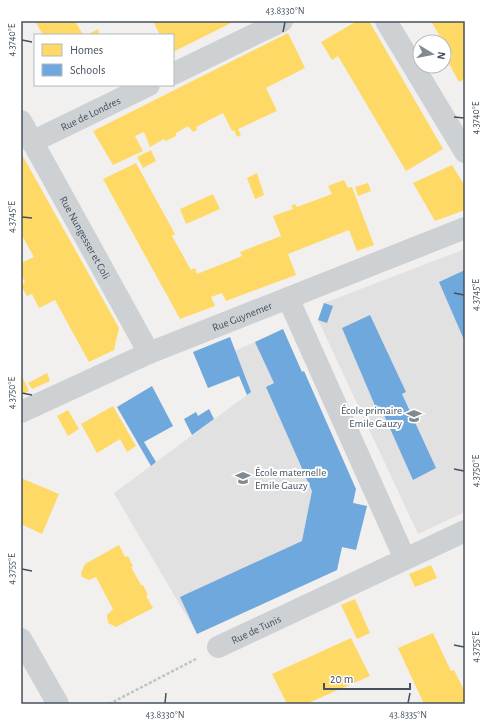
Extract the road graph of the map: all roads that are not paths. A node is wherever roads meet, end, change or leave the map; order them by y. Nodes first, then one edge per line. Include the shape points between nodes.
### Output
1 (282, 21) edge
2 (386, 21) edge
3 (174, 74) edge
4 (148, 86) edge
5 (21, 121) edge
6 (32, 142) junction
7 (465, 152) edge
8 (465, 228) edge
9 (288, 298) junction
10 (149, 353) junction
11 (21, 412) edge
12 (465, 531) edge
13 (405, 559) junction
14 (21, 639) edge
15 (218, 647) road end
16 (49, 701) edge

1 - 3 street
2 - 7 street
4 - 6 street, Rue de Londres
5 - 6 street, Rue Nungesser et Coli
6 - 10 street, Rue Nungesser et Coli
8 - 9 street, Rue Guynemer
9 - 10 street, Rue Guynemer
9 - 13 street
10 - 11 street, Rue Guynemer
12 - 13 street, Rue de Tunis
13 - 15 street, Rue de Tunis
14 - 16 street

